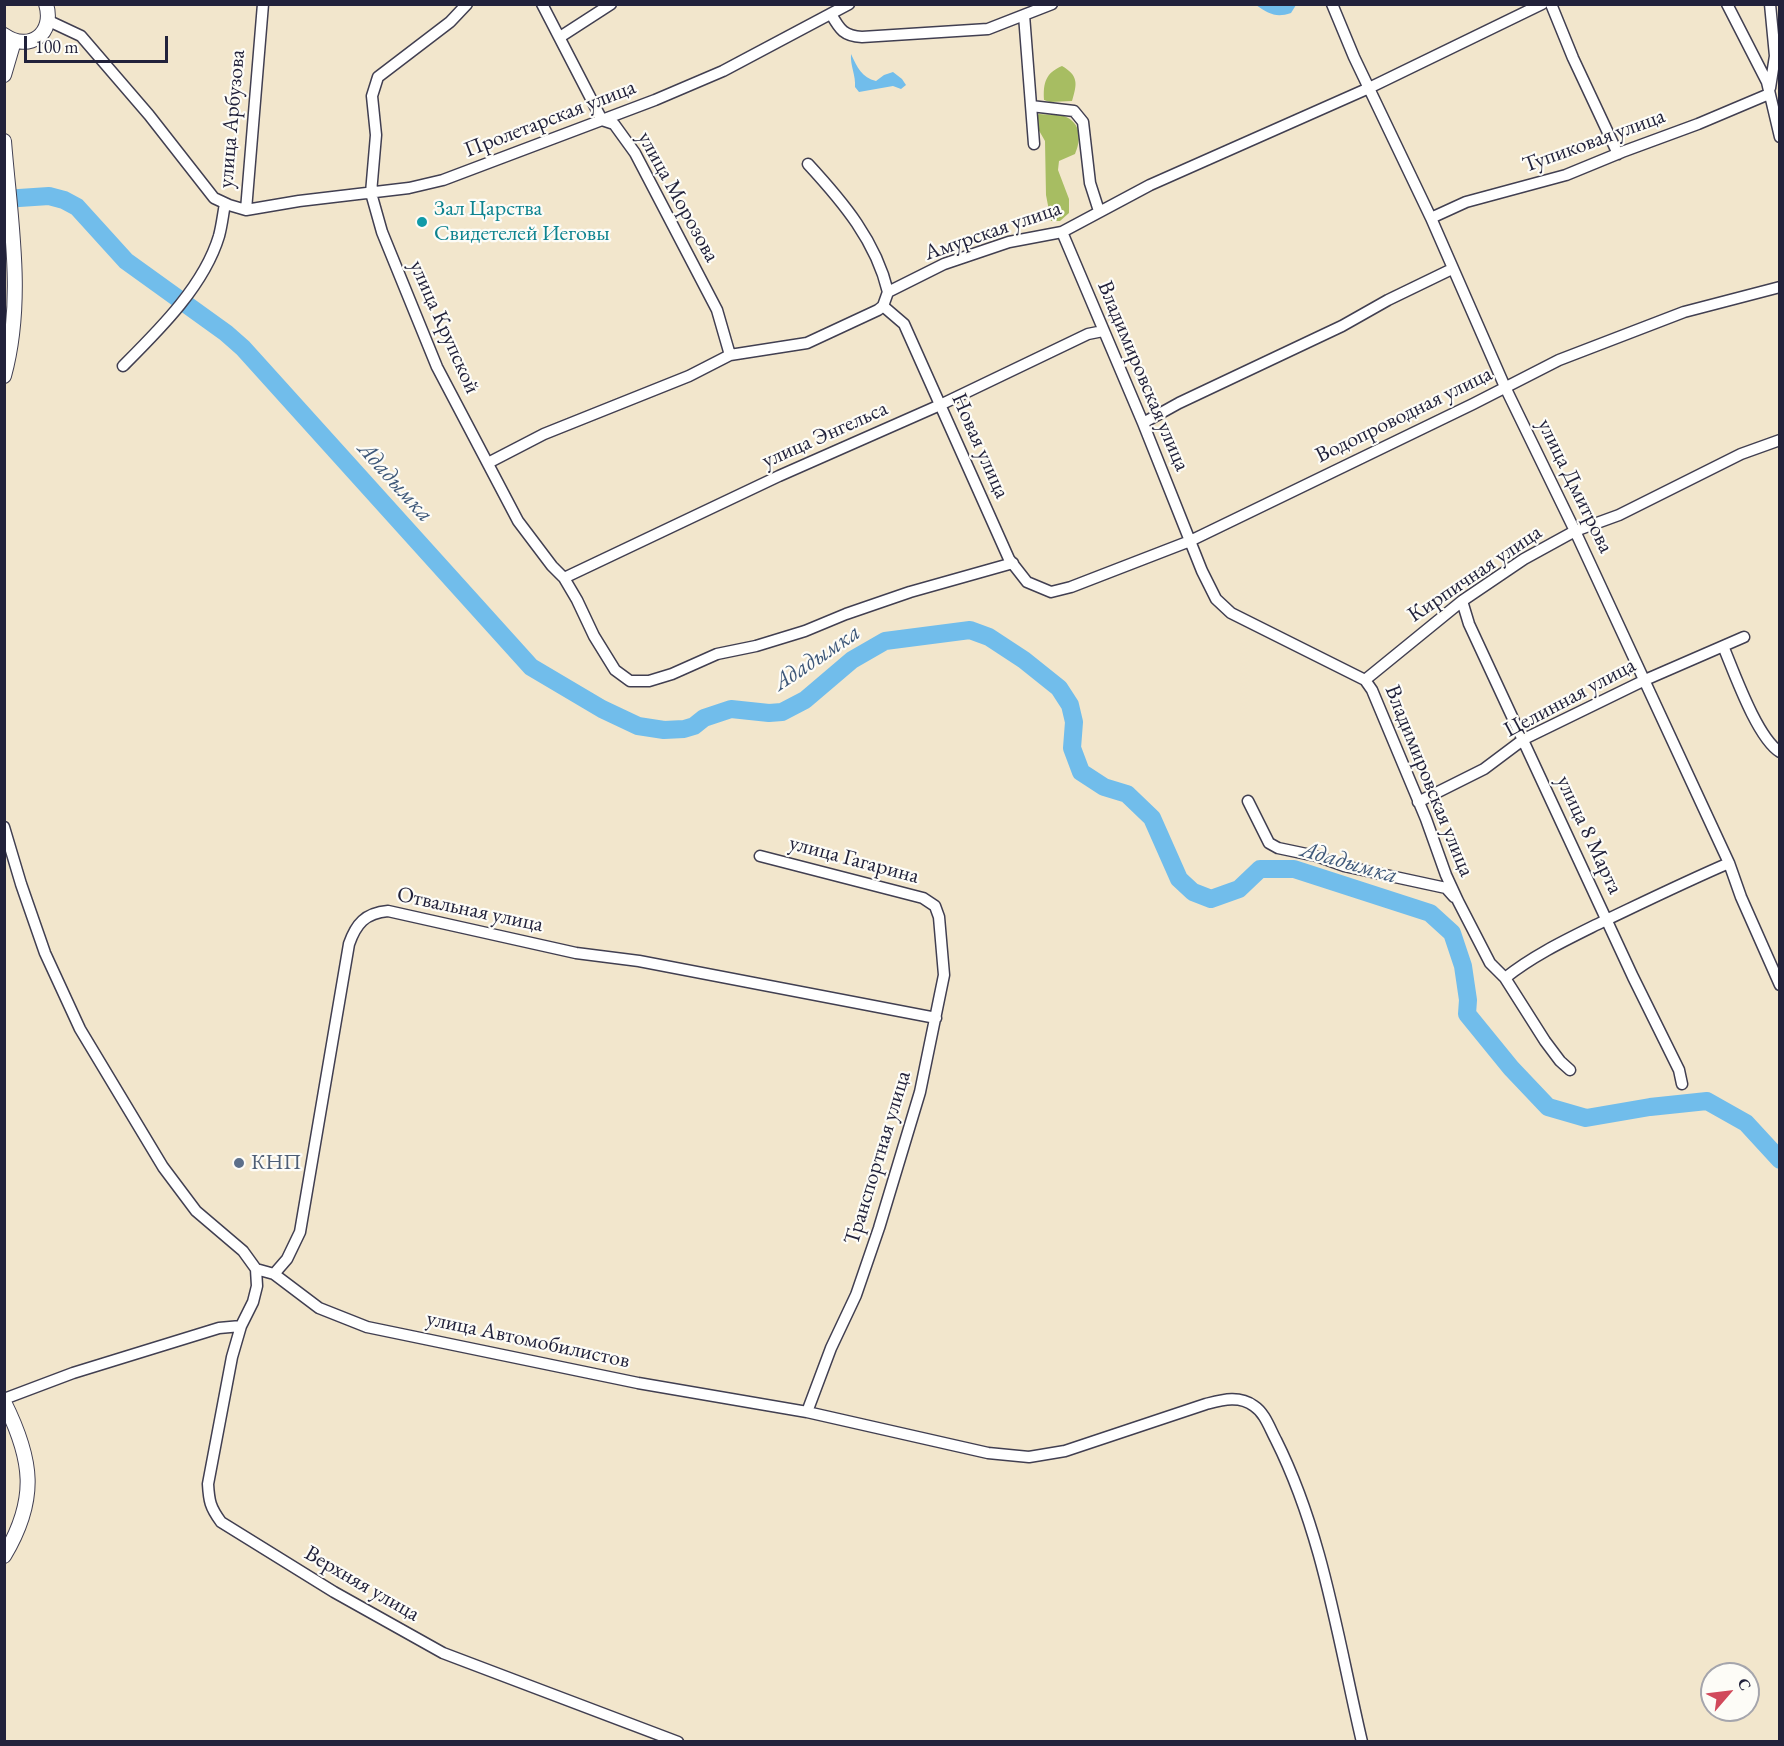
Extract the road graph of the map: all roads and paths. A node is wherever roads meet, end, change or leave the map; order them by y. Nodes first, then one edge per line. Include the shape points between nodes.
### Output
1 (263, 4) edge
2 (467, 4) edge
3 (542, 4) edge
4 (611, 4) edge
5 (849, 4) edge
6 (1052, 4) edge
7 (1332, 4) edge
8 (1542, 4) edge
9 (1551, 4) edge
10 (1727, 4) edge
11 (1770, 4) edge
12 (47, 5) edge
13 (831, 14) junction
14 (1024, 15) junction
15 (49, 21) junction
16 (560, 37) junction
17 (9, 38) edge
18 (4, 75) edge
19 (1369, 87) junction
20 (1769, 94) junction
21 (1031, 106) junction
22 (602, 120) junction
23 (1779, 137) edge
24 (4, 141) edge
25 (1034, 144) dead end
26 (1618, 154) junction
27 (808, 164) dead end
28 (371, 193) junction
29 (225, 204) junction
30 (246, 210) junction
31 (1099, 211) junction
32 (1431, 218) junction
33 (1062, 232) junction
34 (1452, 269) junction
35 (1779, 287) edge
36 (888, 292) junction
37 (883, 306) junction
38 (1103, 331) junction
39 (730, 355) junction
40 (123, 366) dead end
41 (4, 376) edge
42 (1505, 387) junction
43 (940, 405) junction
44 (1143, 423) junction
45 (1779, 440) edge
46 (488, 463) junction
47 (1575, 531) junction
48 (1190, 541) junction
49 (1013, 563) junction
50 (564, 578) junction
51 (1051, 592) joint
52 (1462, 601) junction
53 (1744, 637) dead end
54 (1723, 646) junction
55 (1365, 680) junction
56 (1645, 680) junction
57 (1524, 739) junction
58 (1779, 752) edge
59 (1248, 801) dead end
60 (1418, 802) junction
61 (4, 827) edge
62 (760, 856) dead end
63 (1730, 863) junction
64 (1458, 901) junction
65 (935, 906) joint
66 (1606, 920) junction
67 (1505, 978) junction
68 (1779, 985) edge
69 (936, 1018) junction
70 (1570, 1070) dead end
71 (1682, 1084) dead end
72 (256, 1269) junction
73 (274, 1274) junction
74 (241, 1326) junction
75 (4, 1401) edge
76 (807, 1412) junction
77 (4, 1556) edge
78 (678, 1742) edge
79 (1362, 1742) edge

1 - 30 street, улица Арбузова
2 - 28 street, улица Крупской via 450,22 378,77 372,96 376,135
3 - 16 street, улица Морозова
4 - 16 street
5 - 13 street, Пролетарская улица
6 - 14 street
7 - 19 street, улица Дмитрова
8 - 19 street, Амурская улица
9 - 26 street
10 - 20 street via 1767,82
11 - 20 street via 1775,56
12 - 15 street
13 - 14 street via 842,32 862,37 988,29
13 - 22 street, Пролетарская улица via 723,71
14 - 21 street
15 - 17 street via 37,39 25,42
15 - 29 street, улица Арбузова via 81,36 214,198
16 - 22 street, улица Морозова
17 - 18 street
19 - 31 street, Амурская улица via 1222,151
19 - 32 street, улица Дмитрова
20 - 23 street
20 - 26 street, Тупиковая улица
21 - 25 street
21 - 31 street via 1074,111 1083,122 1090,183
22 - 28 street, Пролетарская улица via 443,180
22 - 39 street, улица Морозова via 614,124 635,153 717,310
24 - 41 street via 15,267 15,320
26 - 32 street, Тупиковая улица via 1566,175 1466,202
27 - 36 street via 856,222 875,256
28 - 30 street, Пролетарская улица
28 - 46 street, улица Крупской via 382,232 437,368
29 - 30 street, улица Арбузова
29 - 40 street via 218,237 200,275 174,312
31 - 33 street, Амурская улица
32 - 34 street, улица Дмитрова
33 - 36 street, Амурская улица via 1008,242 944,264
33 - 38 street, Владимировская улица
34 - 42 street, улица Дмитрова
34 - 44 street
35 - 42 street, Водопроводная улица via 1684,312 1559,360
36 - 37 street
37 - 39 street via 807,342
37 - 43 street, Новая улица via 904,324
38 - 43 street, улица Энгельса via 1088,334
38 - 44 street, Владимировская улица
39 - 46 street via 689,376 544,434
42 - 47 street, улица Дмитрова
42 - 48 street, Водопроводная улица
43 - 49 street, Новая улица
43 - 50 street, улица Энгельса
44 - 48 street, Владимировская улица
45 - 47 street, Кирпичная улица via 1742,454 1619,515
46 - 50 street, улица Крупской via 518,521
47 - 52 street, Кирпичная улица via 1524,559
47 - 56 street, улица Дмитрова
48 - 51 street, Водопроводная улица
48 - 55 street, Владимировская улица via 1216,599 1231,613
49 - 50 street, улица Крупской via 910,592 806,631 717,654 649,681 630,681 615,670
49 - 51 street, Новая улица via 1027,582
52 - 55 street, Кирпичная улица
52 - 57 street, улица 8 Марта via 1469,624
53 - 54 street, Целинная улица
54 - 56 street, Целинная улица
54 - 58 street via 1762,733
55 - 60 street, Владимировская улица
56 - 57 street, Целинная улица
56 - 63 street, улица Дмитрова
57 - 60 street, Целинная улица via 1485,769
57 - 66 street, улица 8 Марта
59 - 64 street via 1269,843 1278,849 1446,888
60 - 64 street, Владимировская улица
61 - 72 street via 45,953 80,1029 163,1167 196,1211 243,1251
62 - 65 street, улица Гагарина via 922,898
63 - 66 street
63 - 68 street, улица Дмитрова
64 - 67 street, Владимировская улица via 1490,963
65 - 69 street, Транспортная улица via 944,975
66 - 67 street
66 - 71 street, улица 8 Марта via 1679,1070
67 - 70 street, Владимировская улица via 1545,1041
69 - 73 street, Отвальная улица via 639,961 576,953 388,911 370,914 355,928 349,944 300,1233
69 - 76 street, Транспортная улица via 920,1092 879,1228
72 - 73 street, улица Автомобилистов
72 - 74 street, Верхняя улица via 255,1294
73 - 76 street, улица Автомобилистов via 319,1308 368,1327 638,1383
74 - 75 street via 219,1328 73,1372
74 - 78 street, Верхняя улица via 208,1484 210,1505 221,1522 443,1653
75 - 77 street via 19,1436 28,1484 24,1515
76 - 79 street, улица Автомобилистов via 988,1453 1029,1457 1065,1451 1227,1399 1241,1399 1254,1406 1289,1466 1308,1518 1323,1566

